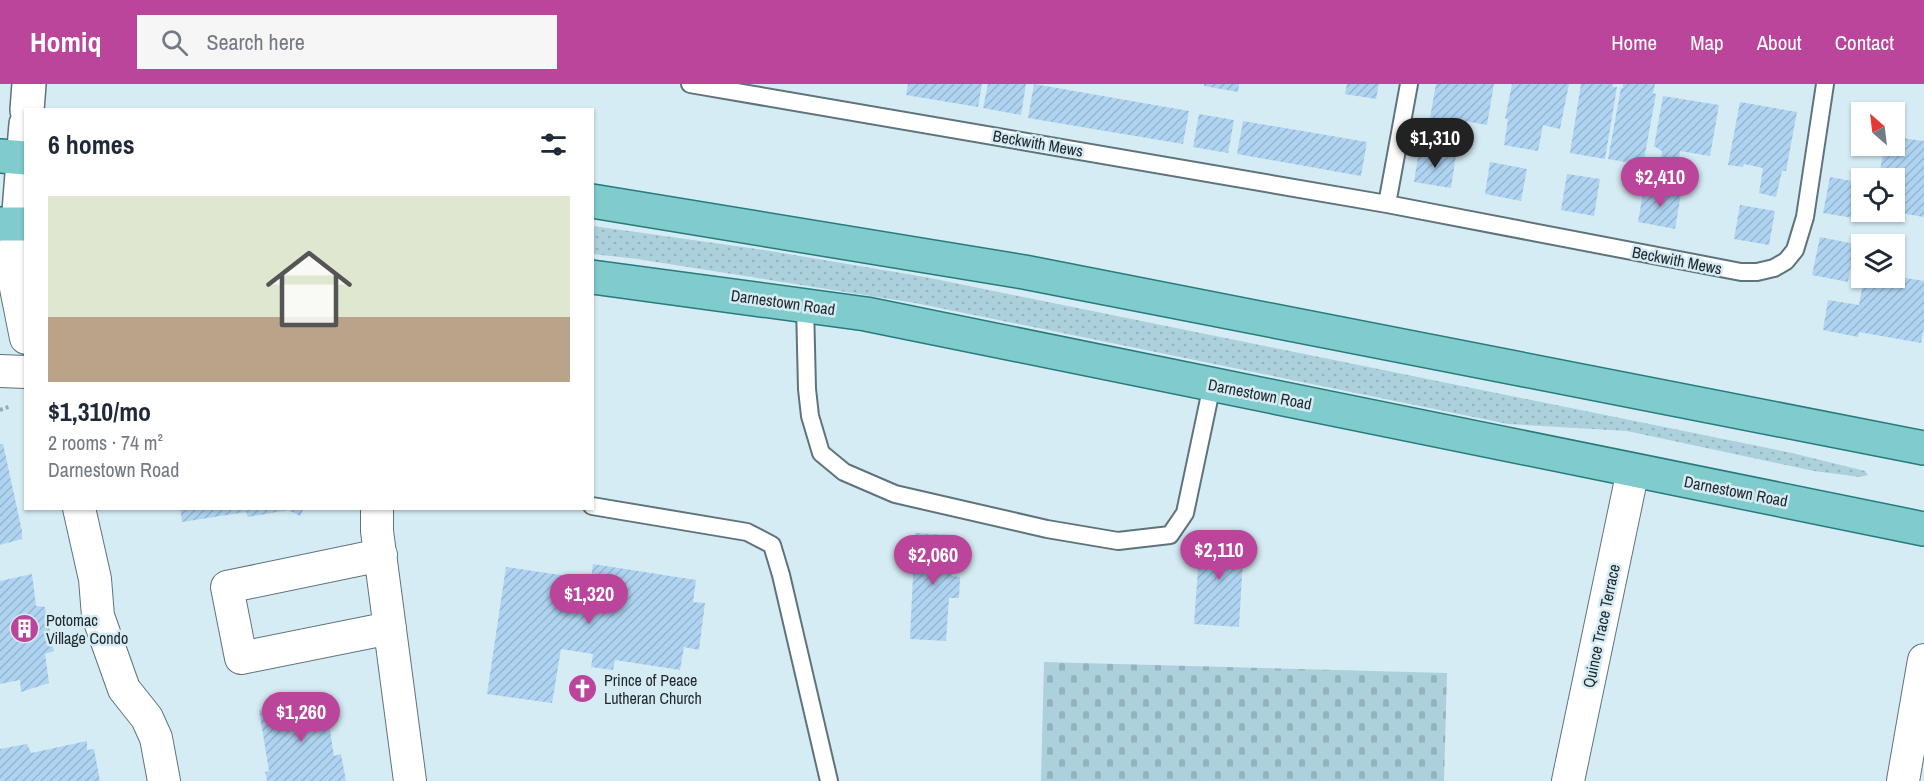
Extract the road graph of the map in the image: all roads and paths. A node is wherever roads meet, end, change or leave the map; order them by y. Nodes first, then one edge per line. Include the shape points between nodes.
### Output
1 (29, 84) edge
2 (690, 84) edge
3 (1409, 84) edge
4 (1825, 84) edge
5 (27, 108) edge
6 (24, 131) edge
7 (16, 157) edge
8 (0, 197) edge
9 (594, 201) edge
10 (1387, 204) junction
11 (15, 224) edge
12 (594, 277) edge
13 (805, 305) junction
14 (24, 328) edge
15 (0, 371) edge
16 (24, 372) edge
17 (1212, 385) junction
18 (1924, 448) edge
19 (1633, 470) junction
20 (594, 506) edge
21 (79, 510) edge
22 (377, 510) edge
23 (1924, 529) edge
24 (381, 555) junction
25 (390, 628) junction
26 (1924, 660) edge
27 (164, 781) edge
28 (410, 781) edge
29 (829, 781) edge
30 (1568, 781) edge
31 (1903, 781) edge

1 - 5 street
2 - 10 lane, Beckwith Mews
3 - 10 lane
4 - 10 lane, Beckwith Mews via 1801,236 1786,261 1774,268 1741,272
6 - 7 street
7 - 11 street
8 - 11 street
9 - 18 main road via 1024,272
11 - 14 street via 13,273
12 - 13 main road, Darnestown Road
13 - 17 main road, Darnestown Road
13 - 17 lane via 807,389 821,453 844,472 895,494 1047,530 1118,541 1170,536 1185,513
15 - 16 street
17 - 19 main road, Darnestown Road
19 - 23 main road, Darnestown Road
19 - 30 street, Quince Trace Terrace
20 - 29 lane via 747,532 772,545
21 - 27 street via 95,579 98,616 124,689 147,718 156,738
22 - 24 street
24 - 25 street
24 - 25 street via 227,587 241,658
25 - 28 street
26 - 31 street

